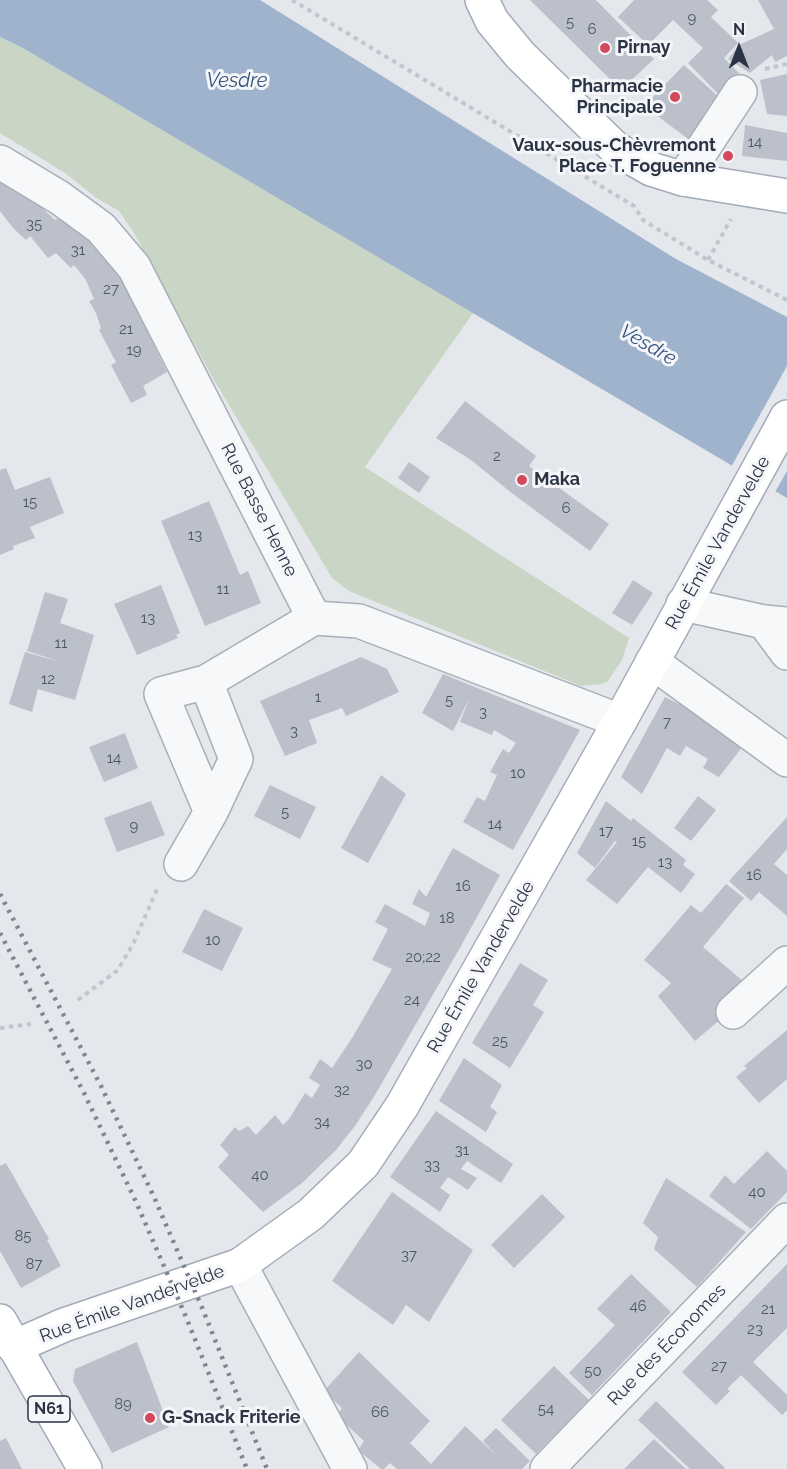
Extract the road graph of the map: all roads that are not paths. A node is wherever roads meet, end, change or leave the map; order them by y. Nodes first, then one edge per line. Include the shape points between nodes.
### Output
1 (482, 0) edge
2 (740, 92) dead end
3 (0, 162) edge
4 (683, 179) junction
5 (787, 196) edge
6 (787, 417) edge
7 (683, 604) junction
8 (314, 618) junction
9 (775, 623) edge
10 (787, 653) edge
11 (652, 662) junction
12 (206, 682) junction
13 (620, 721) junction
14 (787, 760) edge
15 (211, 812) junction
16 (181, 864) road end
17 (787, 963) edge
18 (733, 1011) dead end
19 (787, 1220) edge
20 (240, 1265) junction
21 (7, 1334) edge
22 (85, 1469) edge
23 (350, 1469) edge
24 (547, 1469) edge

1 - 4 main road via 492,21 520,55 616,149 651,169
2 - 4 street
3 - 8 street, Rue Basse Henne via 101,228 134,267
4 - 5 main road
6 - 7 main road, Rue Émile Vandervelde
7 - 9 street
7 - 11 main road, Rue Émile Vandervelde
8 - 12 street
8 - 13 street via 359,621
9 - 10 street
11 - 13 main road, Rue Émile Vandervelde
11 - 14 street
12 - 15 street via 236,759
12 - 15 street via 161,694
13 - 20 main road, Rue Émile Vandervelde via 402,1106 363,1164 311,1215
15 - 16 street
17 - 18 street
19 - 24 street, Rue des Économes
20 - 21 main road, Rue Émile Vandervelde via 64,1325
20 - 23 street
21 - 22 main road, N61

